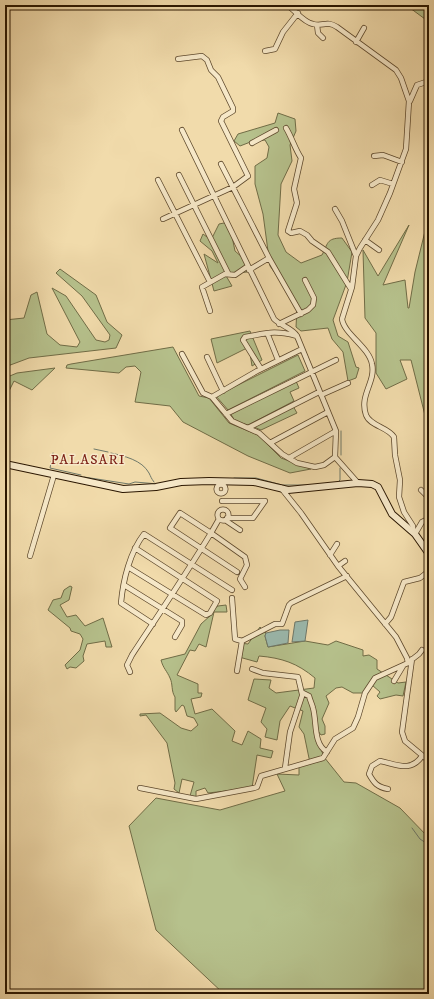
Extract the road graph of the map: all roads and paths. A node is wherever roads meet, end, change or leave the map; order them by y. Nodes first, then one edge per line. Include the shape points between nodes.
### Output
1 (287, 5) edge
2 (298, 13) junction
3 (317, 24) junction
4 (364, 28) dead end
5 (323, 38) dead end
6 (356, 42) junction
7 (266, 51) dead end
8 (178, 59) dead end
9 (429, 81) edge
10 (409, 101) junction
11 (286, 128) dead end
12 (182, 130) dead end
13 (276, 130) dead end
14 (252, 142) dead end
15 (374, 156) dead end
16 (402, 162) junction
17 (221, 164) dead end
18 (179, 175) dead end
19 (158, 180) dead end
20 (393, 184) junction
21 (372, 185) dead end
22 (233, 187) junction
23 (213, 196) junction
24 (193, 204) junction
25 (335, 209) dead end
26 (175, 213) junction
27 (163, 219) dead end
28 (365, 240) junction
29 (379, 250) dead end
30 (356, 256) junction
31 (269, 258) junction
32 (249, 268) junction
33 (228, 273) junction
34 (305, 280) dead end
35 (210, 282) junction
36 (351, 289) junction
37 (210, 311) dead end
38 (301, 314) junction
39 (279, 324) junction
40 (268, 335) dead end
41 (297, 336) junction
42 (302, 349) junction
43 (182, 354) dead end
44 (206, 357) dead end
45 (278, 360) junction
46 (336, 360) dead end
47 (7, 361) dead end
48 (5, 366) edge
49 (261, 369) junction
50 (311, 371) junction
51 (348, 383) dead end
52 (223, 391) junction
53 (320, 394) junction
54 (212, 397) junction
55 (328, 412) junction
56 (226, 414) junction
57 (248, 428) junction
58 (336, 431) junction
59 (270, 443) junction
60 (335, 457) junction
61 (289, 458) junction
62 (5, 464) edge
63 (54, 475) junction
64 (222, 483) junction
65 (358, 483) junction
66 (281, 488) junction
67 (421, 490) dead end
68 (429, 498) edge
69 (222, 501) junction
70 (222, 509) junction
71 (219, 519) junction
72 (226, 519) junction
73 (428, 519) edge
74 (240, 530) dead end
75 (211, 533) junction
76 (414, 533) junction
77 (337, 544) dead end
78 (427, 547) edge
79 (135, 548) junction
80 (202, 548) junction
81 (429, 554) edge
82 (330, 555) junction
83 (30, 556) dead end
84 (345, 561) dead end
85 (192, 563) junction
86 (338, 566) junction
87 (128, 567) junction
88 (429, 571) edge
89 (238, 572) dead end
90 (348, 576) junction
91 (182, 578) junction
92 (124, 585) junction
93 (245, 587) dead end
94 (232, 590) dead end
95 (172, 594) junction
96 (232, 598) dead end
97 (163, 609) junction
98 (153, 624) junction
99 (385, 624) junction
100 (174, 637) dead end
101 (242, 641) junction
102 (422, 650) dead end
103 (410, 660) junction
104 (403, 666) junction
105 (252, 669) dead end
106 (237, 671) dead end
107 (130, 672) dead end
108 (394, 681) dead end
109 (302, 694) junction
110 (327, 752) junction
111 (422, 756) junction
112 (429, 761) edge
113 (285, 768) junction
114 (140, 788) dead end
115 (388, 789) dead end

1 - 2 street
2 - 3 street via 308,22
2 - 7 street via 283,32 275,49
3 - 5 street via 318,33
3 - 6 street via 332,24
4 - 6 street
6 - 10 street via 398,72
8 - 22 street via 199,56 205,58 233,107 221,121 248,176
9 - 10 street via 417,85
10 - 16 street via 408,137
11 - 36 street via 300,158 294,190 297,203 288,231 300,231 328,252
12 - 23 street
13 - 14 street
15 - 16 street via 383,155
16 - 20 street
17 - 22 street
18 - 24 street
19 - 26 street
20 - 21 street via 380,180
20 - 28 street via 378,220
22 - 23 street
22 - 31 street
23 - 24 street
23 - 32 street
24 - 26 street
24 - 33 street
25 - 30 street
26 - 27 street
26 - 35 street
28 - 29 street
28 - 30 street
30 - 36 street
31 - 32 street
31 - 38 street
32 - 33 street via 235,275
32 - 39 street via 274,319
33 - 35 street
34 - 38 street via 315,300 311,308
35 - 37 street via 202,288
36 - 76 street via 343,322 371,360 372,375 364,399 366,416 394,438 400,480 399,497
38 - 39 street
39 - 41 street
40 - 45 street
41 - 42 street
41 - 49 street via 269,331 245,337 243,340
42 - 45 street
42 - 50 street
43 - 54 street via 202,393
44 - 52 street
45 - 49 street
46 - 50 street
47 - 48 street
49 - 52 street
50 - 53 street
50 - 56 street
51 - 53 street
52 - 54 street
53 - 55 street
53 - 57 street
54 - 56 street
55 - 58 street
55 - 59 street
56 - 57 street via 232,421
57 - 59 street via 259,433
58 - 60 street
58 - 61 street
59 - 61 street
60 - 61 street via 324,465 315,467
60 - 65 street
62 - 63 main road
63 - 64 main road via 123,489 181,482
63 - 83 street
64 - 66 main road via 254,482
64 - 69 street via 217,489
65 - 66 main road via 295,490
65 - 76 main road via 372,484 378,488 392,514
66 - 82 street
67 - 68 street
69 - 70 street
69 - 72 street via 265,500 253,518
70 - 71 street via 218,512
70 - 72 street via 228,512
71 - 72 street
71 - 75 street
72 - 74 street
73 - 76 street via 422,522
75 - 80 street
75 - 80 street via 180,513 170,528
75 - 93 street via 245,557 247,565 240,579
76 - 78 main road
77 - 82 street
78 - 81 main road
79 - 85 street via 145,534
79 - 87 street
79 - 91 street
80 - 85 street
80 - 89 street
82 - 86 street
84 - 86 street
85 - 91 street
85 - 94 street
86 - 90 street
87 - 92 street
87 - 95 street
88 - 99 street via 415,580 404,582 391,617
90 - 99 street
90 - 101 street via 291,603 282,624 275,624
91 - 95 street
91 - 95 street via 217,602 206,615
92 - 97 street
92 - 98 street via 123,605
95 - 97 street
96 - 101 street via 235,639
97 - 98 street
97 - 100 street via 182,621
98 - 107 street via 127,665
99 - 103 street
101 - 106 street
102 - 103 street
103 - 104 street
103 - 111 street via 402,732 406,741
104 - 108 street
104 - 110 street via 380,674 371,683 353,728 337,737
105 - 109 street via 263,674 298,677
109 - 110 street via 306,693 309,696 317,736 320,745
109 - 113 street via 290,732
110 - 113 street via 319,759
111 - 112 street
111 - 115 street via 418,763 411,766 380,762 372,766 370,774 374,783 379,788
113 - 114 street via 261,776 254,788 196,799

